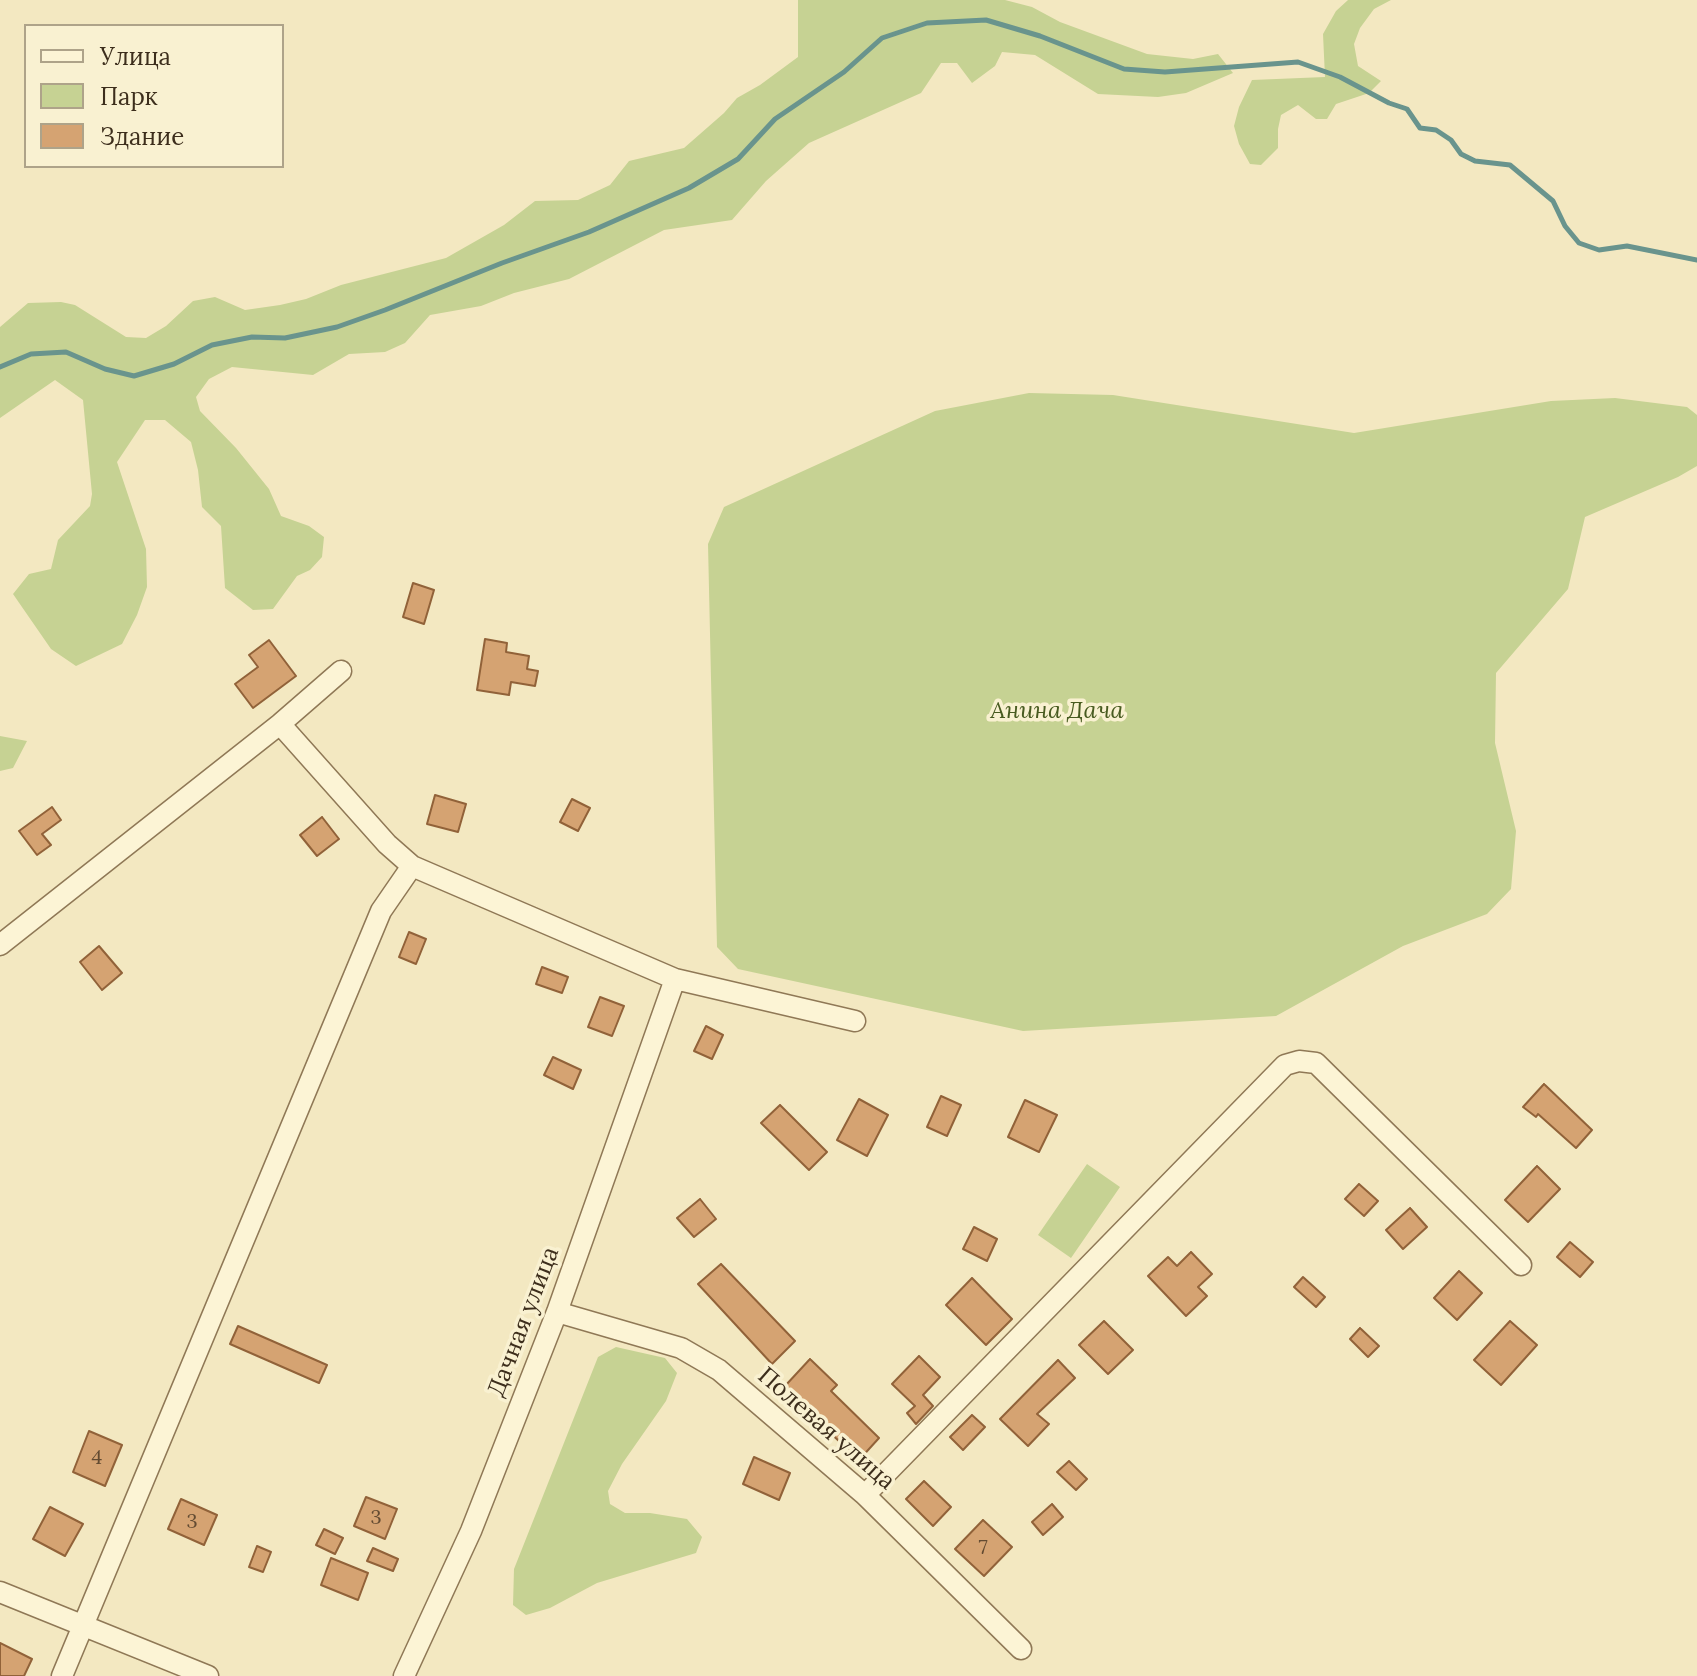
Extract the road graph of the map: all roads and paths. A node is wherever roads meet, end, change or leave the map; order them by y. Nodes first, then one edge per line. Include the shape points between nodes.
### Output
1 (341, 671) dead end
2 (280, 724) junction
3 (412, 866) junction
4 (0, 945) edge
5 (675, 979) junction
6 (855, 1021) dead end
7 (1521, 1265) dead end
8 (557, 1312) junction
9 (865, 1495) junction
10 (0, 1592) edge
11 (84, 1627) junction
12 (1021, 1649) dead end
13 (62, 1676) edge
14 (208, 1676) edge
15 (404, 1676) edge

1 - 2 street
2 - 3 street
2 - 4 street
3 - 5 street
3 - 11 street via 381,911
5 - 6 street
5 - 8 street, Дачная улица
7 - 9 street via 1316,1063 1285,1065
8 - 9 street, Полевая улица via 681,1348 719,1370
8 - 15 street, Дачная улица via 471,1531
9 - 12 street, Полевая улица
10 - 11 street
11 - 13 street
11 - 14 street

